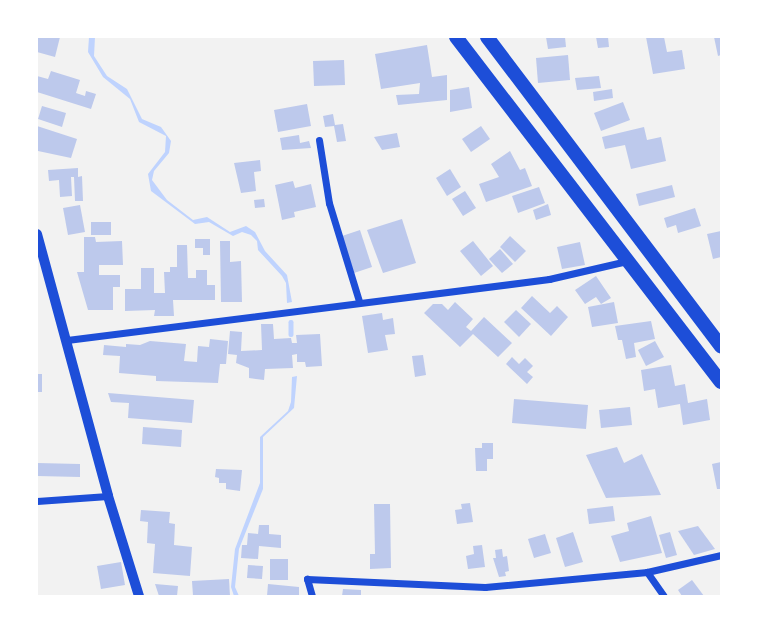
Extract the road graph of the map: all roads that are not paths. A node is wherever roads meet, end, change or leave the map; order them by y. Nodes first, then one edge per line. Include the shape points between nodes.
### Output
1 (456, 37) edge
2 (487, 37) edge
3 (319, 140) dead end
4 (37, 234) edge
5 (629, 261) junction
6 (359, 301) junction
7 (67, 340) junction
8 (721, 346) edge
9 (721, 382) edge
10 (108, 496) junction
11 (37, 501) edge
12 (721, 555) edge
13 (648, 572) junction
14 (139, 596) edge
15 (312, 596) edge
16 (664, 596) edge

1 - 5 highway
2 - 8 highway
3 - 6 street via 329,203
4 - 7 street
5 - 6 street via 549,279
5 - 9 highway
6 - 7 street
7 - 10 street
10 - 11 street
10 - 14 street
12 - 13 street
13 - 15 street via 485,587 307,579
13 - 16 street

